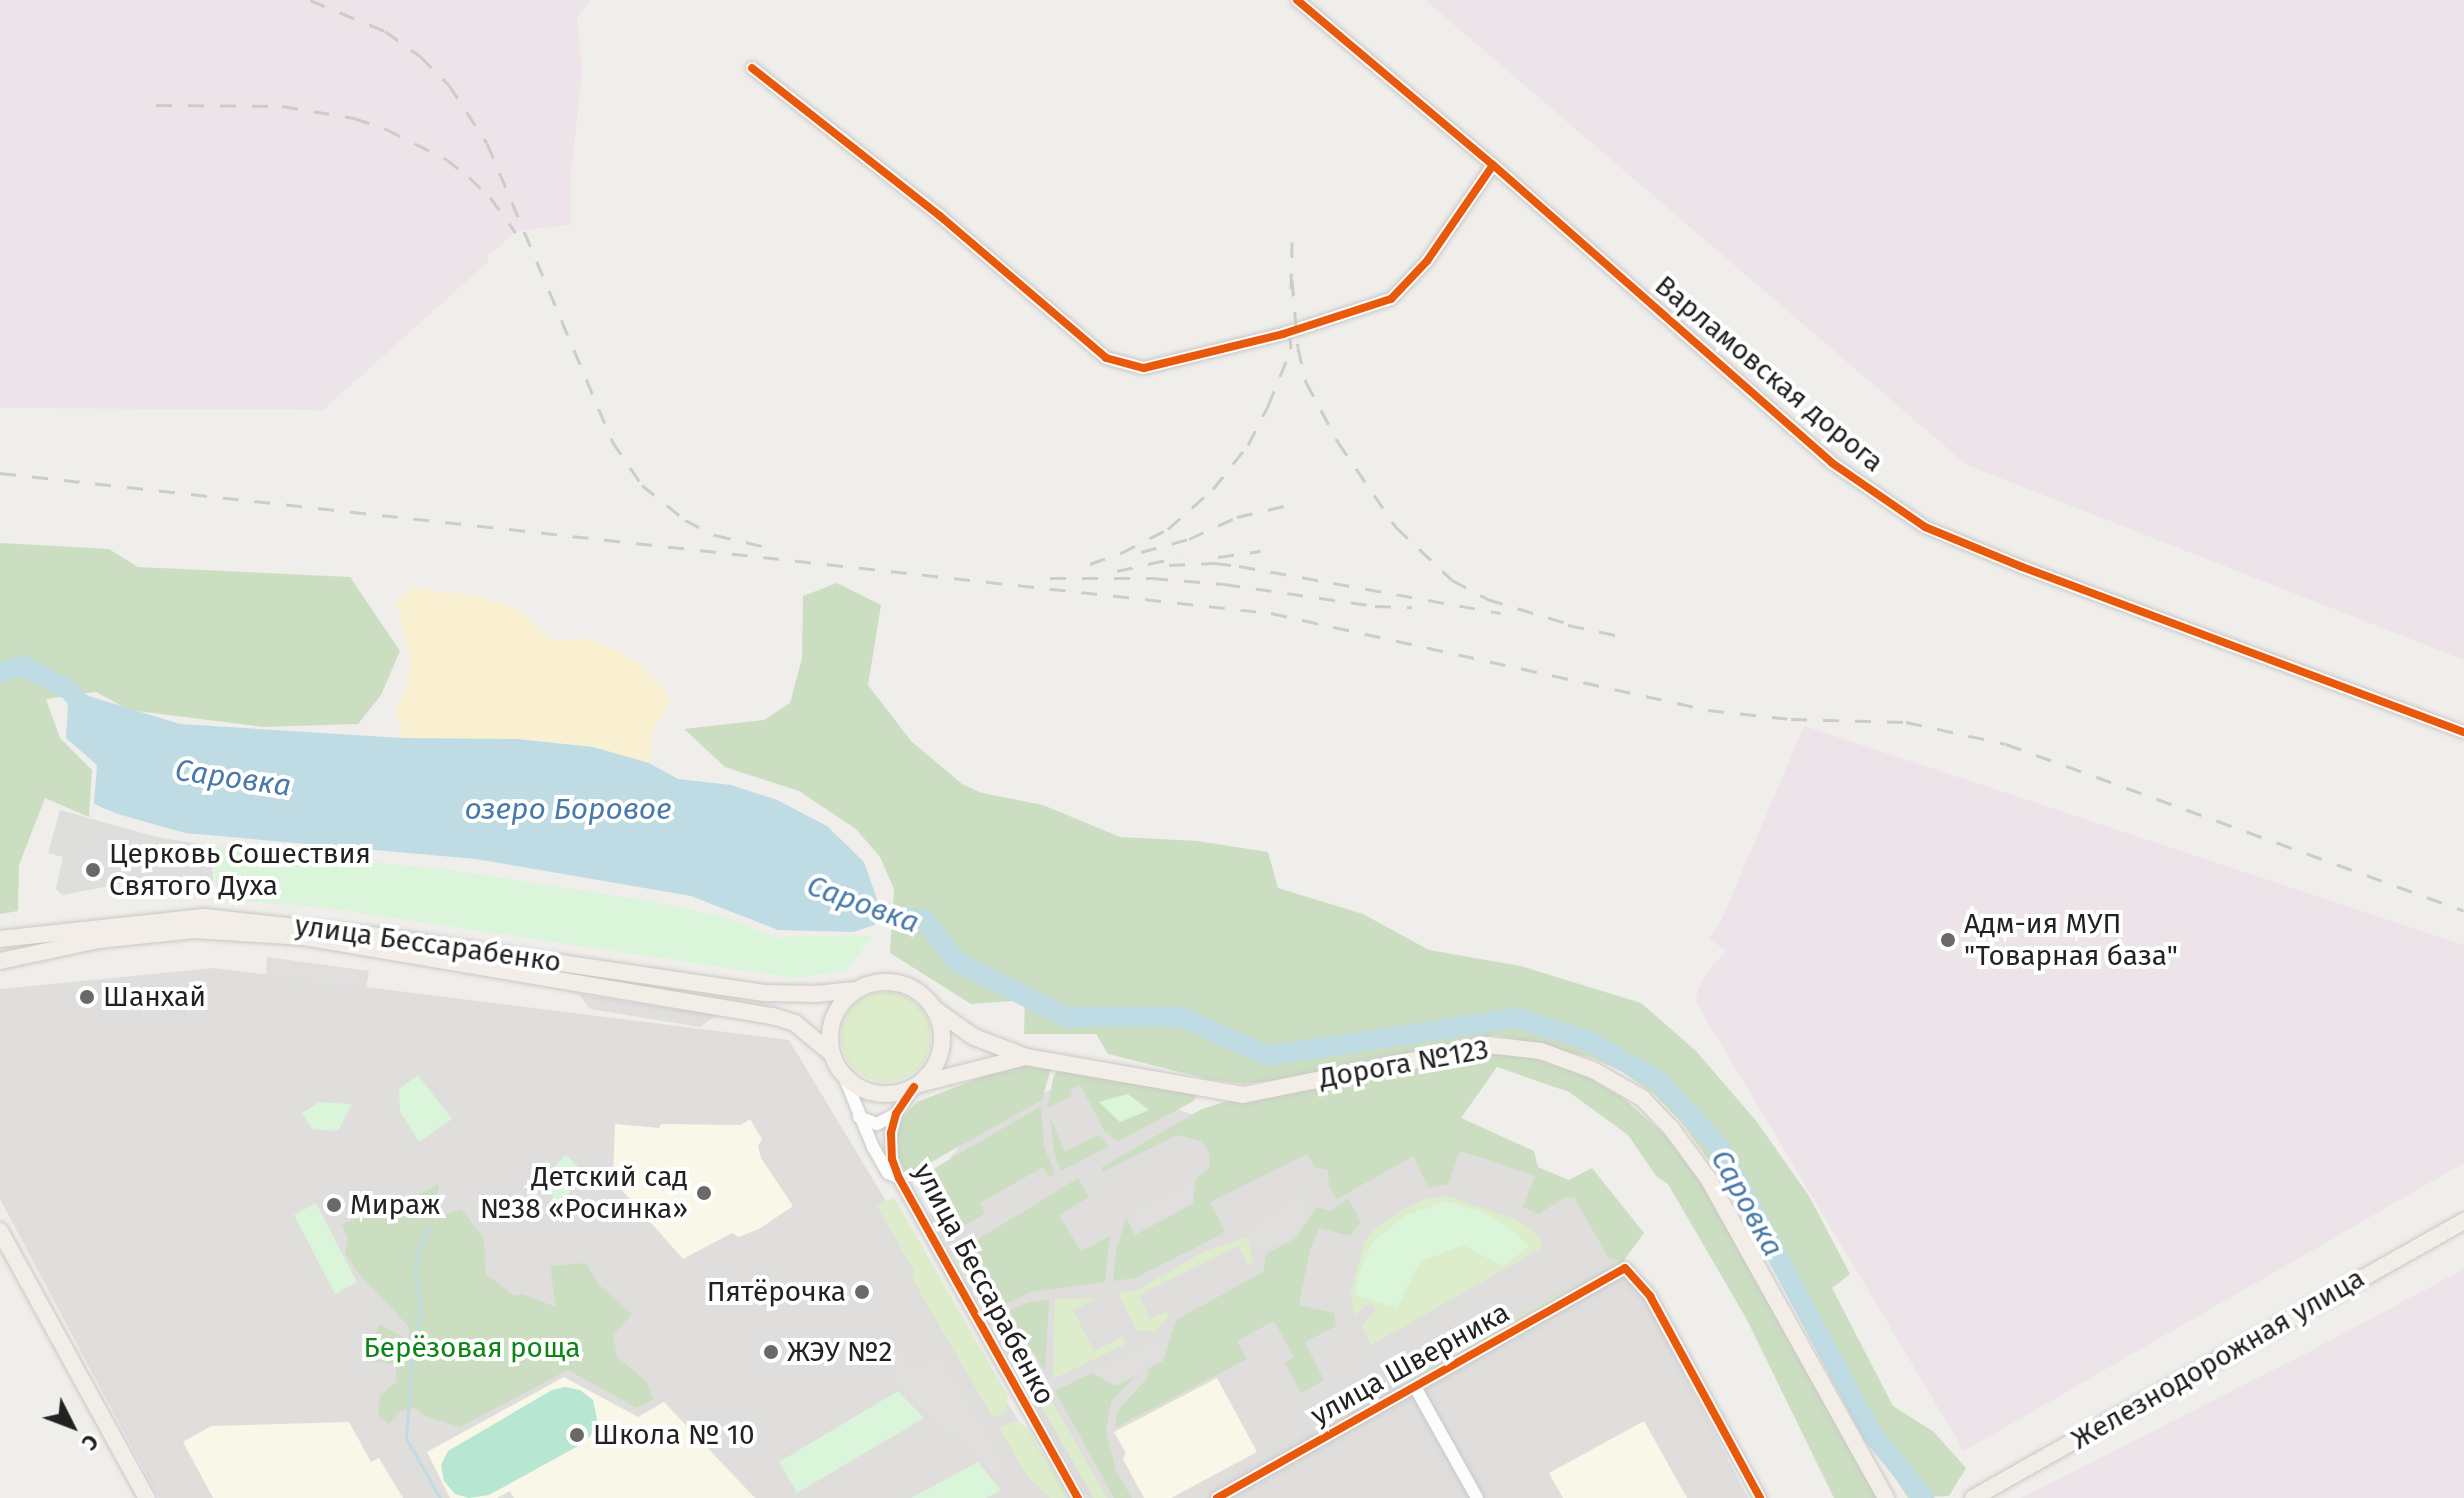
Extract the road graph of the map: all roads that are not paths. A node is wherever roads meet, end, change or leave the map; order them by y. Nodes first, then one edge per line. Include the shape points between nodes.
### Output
1 (1297, 0) edge
2 (752, 68) dead end
3 (1493, 165) junction
4 (2464, 732) edge
5 (0, 939) edge
6 (370, 942) junction
7 (0, 961) edge
8 (855, 990) junction
9 (933, 1008) junction
10 (832, 1054) junction
11 (1026, 1057) junction
12 (844, 1076) junction
13 (916, 1085) junction
14 (896, 1114) junction
15 (859, 1117) junction
16 (899, 1178) junction
17 (2464, 1221) edge
18 (0, 1231) edge
19 (1415, 1387) junction
20 (147, 1498) edge
21 (1078, 1498) edge
22 (1217, 1498) edge
23 (1477, 1498) edge
24 (1760, 1498) edge
25 (1886, 1498) edge
26 (1973, 1498) edge

1 - 3 street, Варламовская дорога
2 - 3 street via 940,216 1106,358 1144,368 1283,334 1391,299 1427,261
3 - 4 street, Варламовская дорога via 1832,463 1925,527
5 - 6 main road, улица Бессарабенко via 204,917
6 - 7 main road, улица Бессарабенко via 194,930 99,940
6 - 8 main road, улица Бессарабенко via 766,993
6 - 10 main road, улица Бессарабенко via 773,1016 795,1023
8 - 9 main road via 893,982 916,990
8 - 10 main road via 831,1025
9 - 11 main road, Дорога №123 via 974,1037
9 - 13 main road via 942,1043 935,1066
10 - 12 main road
11 - 13 main road, Дорога №123
11 - 25 main road, Дорога №123 via 1243,1095 1488,1045 1541,1051 1593,1070 1642,1098 1709,1180
12 - 13 main road via 877,1093
12 - 15 street, улица Бессарабенко
13 - 14 street, улица Бессарабенко
14 - 15 street via 877,1124
14 - 16 street, улица Бессарабенко via 892,1159
15 - 16 street, улица Бессарабенко via 888,1173
16 - 21 street, улица Бессарабенко
17 - 26 main road, Железнодорожная улица
18 - 20 main road
19 - 22 street, улица Шверника
19 - 23 street
19 - 24 street, улица Шверника via 1625,1268 1650,1296

